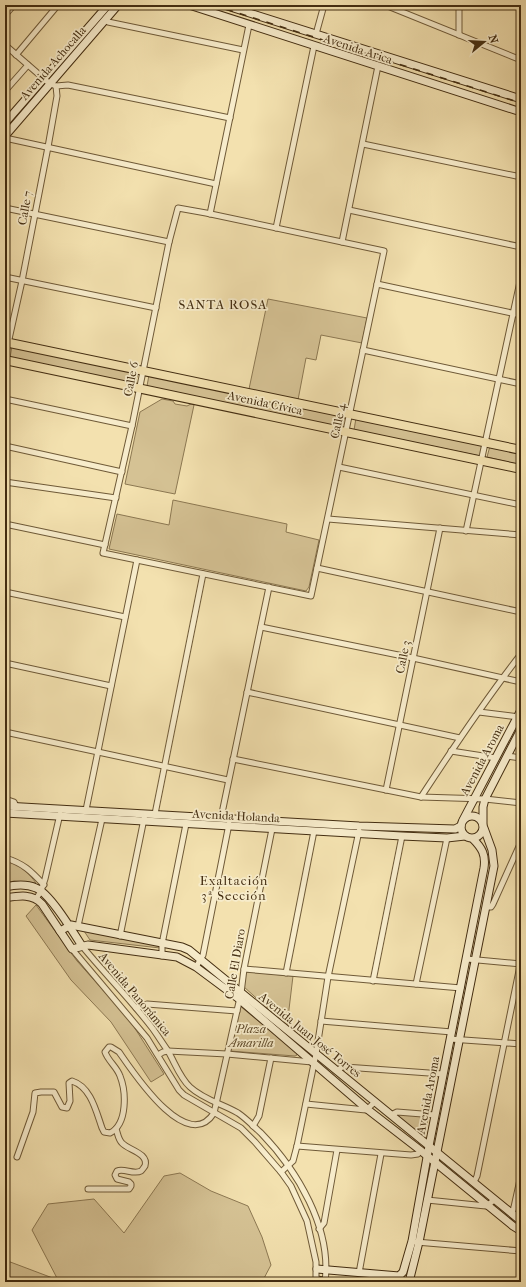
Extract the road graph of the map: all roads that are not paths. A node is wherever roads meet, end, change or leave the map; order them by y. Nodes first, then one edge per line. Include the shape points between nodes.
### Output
1 (14, 5) edge
2 (58, 5) edge
3 (108, 5) edge
4 (118, 5) edge
5 (189, 5) edge
6 (224, 5) edge
7 (324, 5) edge
8 (385, 5) edge
9 (459, 5) edge
10 (5, 15) edge
11 (105, 20) junction
12 (249, 25) junction
13 (316, 34) junction
14 (459, 35) junction
15 (5, 45) edge
16 (314, 46) junction
17 (243, 50) junction
18 (16, 55) junction
19 (521, 60) edge
20 (28, 65) junction
21 (378, 66) junction
22 (44, 79) junction
23 (53, 85) junction
24 (5, 91) edge
25 (521, 99) edge
26 (521, 112) edge
27 (230, 118) junction
28 (5, 124) edge
29 (5, 137) edge
30 (362, 144) junction
31 (48, 148) junction
32 (521, 177) edge
33 (216, 184) junction
34 (5, 208) edge
35 (349, 210) junction
36 (210, 214) junction
37 (34, 215) junction
38 (276, 228) junction
39 (169, 242) junction
40 (342, 242) junction
41 (521, 247) edge
42 (5, 277) edge
43 (521, 277) edge
44 (22, 281) junction
45 (377, 284) junction
46 (156, 308) junction
47 (514, 313) junction
48 (521, 315) edge
49 (6, 342) edge
50 (363, 350) junction
51 (5, 357) edge
52 (5, 360) edge
53 (143, 371) junction
54 (499, 379) junction
55 (521, 384) edge
56 (139, 389) junction
57 (5, 399) edge
58 (350, 415) junction
59 (132, 426) junction
60 (346, 432) junction
61 (485, 442) junction
62 (5, 446) edge
63 (521, 450) edge
64 (481, 460) junction
65 (338, 466) junction
66 (521, 469) edge
67 (122, 472) junction
68 (5, 482) edge
69 (473, 495) junction
70 (116, 498) junction
71 (521, 505) edge
72 (328, 519) junction
73 (5, 524) edge
74 (440, 528) junction
75 (466, 530) junction
76 (521, 535) edge
77 (105, 545) junction
78 (137, 560) junction
79 (317, 568) junction
80 (203, 574) junction
81 (269, 587) junction
82 (5, 592) edge
83 (426, 593) junction
84 (521, 612) edge
85 (125, 617) junction
86 (261, 627) junction
87 (521, 654) edge
88 (413, 658) junction
89 (5, 664) edge
90 (502, 678) junction
91 (521, 682) edge
92 (111, 686) junction
93 (247, 692) junction
94 (479, 712) junction
95 (520, 714) edge
96 (399, 725) junction
97 (521, 729) edge
98 (5, 732) edge
99 (460, 738) junction
100 (451, 751) junction
101 (98, 752) junction
102 (507, 756) junction
103 (496, 758) junction
104 (521, 758) edge
105 (233, 759) junction
106 (165, 766) junction
107 (228, 780) junction
108 (386, 790) junction
109 (421, 796) junction
110 (5, 799) edge
111 (484, 799) junction
112 (474, 800) junction
113 (521, 803) edge
114 (5, 806) edge
115 (16, 806) junction
116 (86, 810) junction
117 (60, 813) junction
118 (5, 814) edge
119 (155, 814) junction
120 (144, 817) junction
121 (220, 818) junction
122 (230, 818) junction
123 (102, 819) junction
124 (462, 823) junction
125 (186, 824) junction
126 (229, 826) junction
127 (483, 826) junction
128 (272, 829) junction
129 (359, 829) junction
130 (451, 829) junction
131 (314, 831) junction
132 (402, 836) junction
133 (465, 836) junction
134 (449, 838) junction
135 (473, 838) junction
136 (521, 842) edge
137 (5, 858) edge
138 (5, 887) edge
139 (42, 888) junction
140 (5, 898) edge
141 (36, 899) junction
142 (486, 907) junction
143 (68, 925) junction
144 (78, 926) junction
145 (60, 931) junction
146 (120, 936) junction
147 (162, 944) junction
148 (82, 946) junction
149 (72, 949) junction
150 (162, 956) junction
151 (201, 959) junction
152 (466, 959) junction
153 (475, 961) junction
154 (521, 963) edge
155 (196, 967) junction
156 (244, 970) junction
157 (286, 973) junction
158 (328, 977) junction
159 (373, 981) junction
160 (416, 984) junction
161 (461, 988) junction
162 (240, 996) junction
163 (136, 1008) junction
164 (237, 1011) junction
165 (321, 1020) junction
166 (451, 1036) junction
167 (460, 1040) junction
168 (504, 1043) junction
169 (521, 1044) edge
170 (168, 1051) junction
171 (227, 1054) junction
172 (316, 1054) junction
173 (158, 1055) junction
174 (271, 1058) junction
175 (313, 1062) junction
176 (337, 1071) junction
177 (443, 1074) junction
178 (375, 1102) junction
179 (217, 1103) junction
180 (306, 1104) junction
181 (367, 1109) junction
182 (214, 1113) junction
183 (391, 1115) junction
184 (435, 1115) junction
185 (253, 1126) junction
186 (116, 1129) junction
187 (297, 1146) junction
188 (429, 1146) junction
189 (337, 1150) junction
190 (420, 1150) junction
191 (437, 1152) junction
192 (381, 1154) junction
193 (427, 1156) junction
194 (17, 1157) dead end
195 (435, 1162) junction
196 (288, 1166) junction
197 (281, 1172) junction
198 (521, 1175) edge
199 (474, 1182) junction
200 (88, 1189) dead end
201 (427, 1200) junction
202 (494, 1200) junction
203 (488, 1205) junction
204 (512, 1214) junction
205 (521, 1221) edge
206 (319, 1229) junction
207 (521, 1231) edge
208 (415, 1242) junction
209 (521, 1251) edge
210 (317, 1269) junction
211 (326, 1270) junction
212 (359, 1273) junction
213 (316, 1281) edge
214 (410, 1281) edge
215 (325, 1282) edge
216 (329, 1282) edge

1 - 10 street
2 - 18 street
3 - 22 street, Avenida Achocalla
4 - 11 street, Avenida Achocalla
5 - 12 street, Avenida Arica
6 - 13 street, Avenida Arica
7 - 13 street
8 - 14 street
9 - 14 street
11 - 17 street
11 - 23 street, Avenida Achocalla
12 - 16 street, Avenida Arica
12 - 17 street
13 - 25 street, Avenida Arica
14 - 19 street
15 - 18 street
16 - 21 street, Avenida Arica
16 - 38 street
17 - 27 street
18 - 20 street
20 - 22 street
20 - 24 street
21 - 26 street, Avenida Arica
21 - 30 street
22 - 23 street
22 - 28 street, Avenida Achocalla
23 - 27 street via 68,85
23 - 29 street, Avenida Achocalla
23 - 31 street, Calle 7 via 57,96
27 - 33 street
29 - 31 street
30 - 32 street
30 - 35 street
31 - 33 street
31 - 37 street, Calle 7
33 - 36 street
34 - 37 street
35 - 40 street
35 - 41 street
36 - 38 street
36 - 39 street, Calle 6 via 178,208
37 - 39 street
37 - 44 street, Calle 7
38 - 40 street
39 - 46 street, Calle 6
40 - 45 street, Calle 4 via 384,251
42 - 44 street
43 - 47 street
44 - 46 street
44 - 49 street, Calle 7
45 - 47 street
45 - 50 street, Calle 4
46 - 53 street, Calle 6
47 - 48 street
47 - 54 street
49 - 51 street, Calle 7
49 - 53 main road, Avenida Cívica
50 - 54 street
50 - 58 street, Calle 4
52 - 56 main road, Avenida Cívica
53 - 56 street, Calle 6
53 - 58 main road, Avenida Cívica
54 - 55 street
54 - 61 street
56 - 59 street, Calle 6
56 - 60 main road, Avenida Cívica
57 - 59 street
58 - 60 street, Calle 4
58 - 61 main road, Avenida Cívica
59 - 67 street, Calle 6
60 - 64 main road, Avenida Cívica
60 - 65 street, Calle 4
61 - 63 main road, Avenida Cívica
61 - 64 street
62 - 67 street
64 - 66 main road, Avenida Cívica
64 - 69 street
65 - 69 street
65 - 72 street, Calle 4
67 - 70 street, Calle 6
68 - 70 street
69 - 71 street
69 - 75 street
70 - 77 street, Calle 6
72 - 74 street
72 - 79 street, Calle 4
73 - 77 street
74 - 75 street
74 - 83 street, Calle 3
75 - 76 street
77 - 78 street, Calle 6 via 104,553
78 - 80 street
78 - 85 street
79 - 81 street, Calle 4 via 311,596
79 - 83 street
80 - 81 street
80 - 106 street
81 - 86 street
82 - 85 street
83 - 84 street
83 - 88 street, Calle 3
85 - 92 street
86 - 88 street
86 - 93 street
87 - 90 street
88 - 90 street
88 - 96 street, Calle 3
89 - 92 street
90 - 91 street
90 - 94 street
92 - 101 street
93 - 96 street
93 - 105 street
94 - 95 street
94 - 99 street
95 - 103 street, Avenida Aroma
96 - 99 street
96 - 108 street, Calle 3
97 - 102 street, Avenida Aroma
98 - 101 street
99 - 100 street
100 - 103 street
100 - 109 street
101 - 106 street
101 - 116 street
102 - 104 street
102 - 111 street, Avenida Aroma
103 - 112 street, Avenida Aroma
105 - 107 street
105 - 108 street
106 - 107 street
106 - 119 street
107 - 121 street
108 - 109 street
109 - 112 street
110 - 115 street via 14,802
111 - 112 street
111 - 113 street
111 - 127 street, Avenida Aroma
112 - 124 street, Avenida Aroma
114 - 115 street, Avenida Holanda
115 - 117 street, Avenida Holanda
116 - 117 street, Avenida Holanda
116 - 120 street, Avenida Holanda
117 - 118 street, Avenida Holanda
117 - 123 street, Avenida Holanda
117 - 139 street
119 - 120 street, Avenida Holanda
119 - 121 street, Avenida Holanda
120 - 123 street, Avenida Holanda
120 - 125 street, Avenida Holanda
120 - 146 street
121 - 122 street, Avenida Holanda
122 - 126 street
122 - 129 street, Avenida Holanda
123 - 144 street
124 - 127 street via 469,816 476,817 482,821
124 - 130 street, Avenida Holanda via 458,829
124 - 133 street via 462,833
125 - 126 street, Avenida Holanda
125 - 147 street
126 - 128 street, Avenida Holanda
126 - 151 street
127 - 135 street via 479,836
127 - 142 street, Avenida Aroma via 494,858
128 - 131 street, Avenida Holanda
128 - 156 street, Calle El Diaro
129 - 130 street, Avenida Holanda
129 - 131 street, Avenida Holanda
129 - 132 street, Avenida Holanda
129 - 158 street
130 - 134 street
131 - 157 street
132 - 134 street, Avenida Holanda
132 - 159 street
133 - 134 street, Avenida Holanda
133 - 135 street
134 - 160 street
135 - 152 street, Avenida Aroma via 482,850 485,863
136 - 142 street via 493,904
137 - 139 street via 26,867
138 - 139 street via 20,885
139 - 141 street
139 - 143 street
140 - 141 street via 25,896
141 - 145 street
142 - 153 street, Avenida Aroma
143 - 144 street, Avenida Juan José Torres
143 - 145 street
143 - 148 street
144 - 146 street, Avenida Juan José Torres
145 - 149 street
146 - 147 street, Avenida Juan José Torres
147 - 150 street
147 - 151 street, Avenida Juan José Torres via 182,947
148 - 149 street, Avenida Juan José Torres
148 - 150 street, Avenida Juan José Torres
148 - 163 street, Avenida Panorámica
149 - 173 street, Avenida Panorámica via 134,1022
150 - 155 street, Avenida Juan José Torres via 182,959
151 - 155 street
151 - 162 street, Avenida Juan José Torres
152 - 153 street
152 - 161 street, Avenida Aroma
153 - 154 street
153 - 167 street, Avenida Aroma
154 - 168 street
155 - 162 street, Avenida Juan José Torres
156 - 157 street
156 - 162 street, Calle El Diaro
157 - 158 street
158 - 159 street
158 - 165 street
159 - 160 street
160 - 161 street
161 - 166 street, Avenida Aroma
162 - 164 street, Calle El Diaro
162 - 172 street, Avenida Juan José Torres
162 - 175 street, Avenida Juan José Torres
163 - 164 street via 147,1004
163 - 170 street, Avenida Panorámica
164 - 171 street, Calle El Diaro
165 - 166 street
165 - 172 street
166 - 167 street
166 - 177 street, Avenida Aroma
167 - 168 street
167 - 191 street, Avenida Aroma
168 - 169 street
168 - 199 street
170 - 171 street
170 - 173 street
170 - 179 street, Avenida Panorámica via 190,1087
171 - 174 street
171 - 179 street, Calle El Diaro
172 - 175 street
172 - 176 street, Avenida Juan José Torres
173 - 182 street, Avenida Panorámica via 179,1090
174 - 175 street
174 - 185 street via 259,1116
175 - 180 street
175 - 181 street, Avenida Juan José Torres
176 - 177 street via 345,1067
176 - 178 street, Avenida Juan José Torres
177 - 184 street, Avenida Aroma
178 - 181 street
178 - 183 street, Avenida Juan José Torres
179 - 182 street, Calle El Diaro
179 - 185 street, Avenida Panorámica via 238,1114
180 - 181 street
180 - 187 street
181 - 190 street, Avenida Juan José Torres
182 - 186 street via 208,1120 197,1125 176,1117 160,1105 119,1052 109,1047 105,1052 120,1075 125,1098
182 - 197 street, Avenida Panorámica via 241,1128
183 - 184 street via 397,1112
183 - 188 street, Avenida Juan José Torres
184 - 188 street, Avenida Aroma
185 - 196 street, Avenida Panorámica via 269,1141
186 - 194 street via 110,1133 104,1132 88,1094 72,1081 69,1083 70,1101 67,1108 60,1105 54,1092 35,1093 33,1112
186 - 200 street via 122,1143 143,1156 144,1168 136,1172 117,1171 117,1179 129,1182 129,1189
187 - 189 street
187 - 196 street via 293,1161
188 - 191 street, Avenida Juan José Torres
188 - 193 street, Avenida Aroma
189 - 192 street
189 - 206 street via 324,1223
190 - 192 street via 418,1154 411,1155
190 - 193 street, Avenida Juan José Torres
191 - 195 street, Avenida Aroma
191 - 199 street, Avenida Juan José Torres
192 - 212 street
193 - 195 street, Avenida Juan José Torres
193 - 208 street, Avenida Aroma
195 - 201 street, Avenida Aroma
195 - 203 street, Avenida Juan José Torres
196 - 197 street
196 - 206 street, Avenida Panorámica via 306,1195
197 - 210 street, Avenida Panorámica via 291,1186 307,1221
198 - 204 street
199 - 202 street, Avenida Juan José Torres
201 - 203 street
201 - 208 street, Avenida Aroma
202 - 203 street
202 - 204 street, Avenida Juan José Torres
203 - 207 street, Avenida Juan José Torres
204 - 205 street, Avenida Juan José Torres
206 - 211 street, Avenida Panorámica
208 - 209 street
208 - 212 street, Avenida Aroma via 399,1276
208 - 214 street, Avenida Aroma
210 - 211 street, Avenida Aroma
210 - 213 street, Avenida Panorámica
211 - 212 street, Avenida Aroma
211 - 215 street, Avenida Panorámica
213 - 215 street
215 - 216 street

